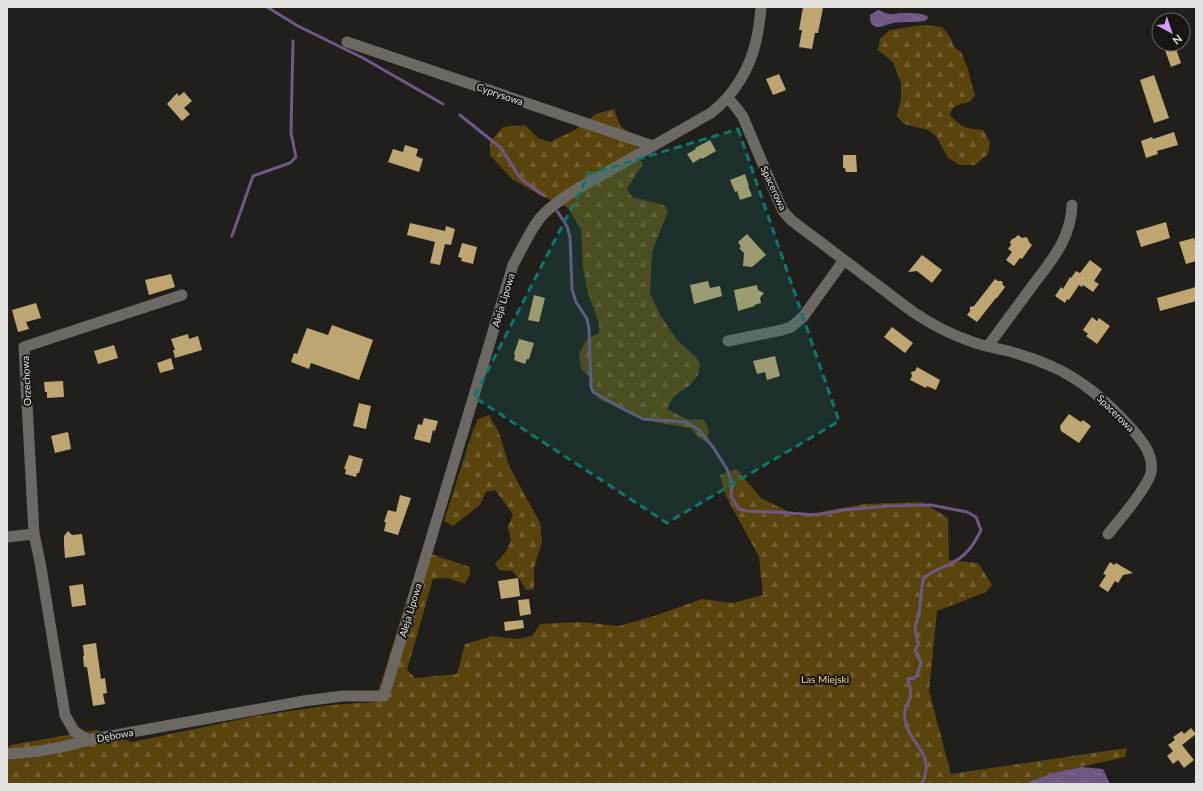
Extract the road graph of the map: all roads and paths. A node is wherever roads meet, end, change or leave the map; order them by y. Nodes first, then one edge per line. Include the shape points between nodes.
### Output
1 (761, 7) edge
2 (347, 42) dead end
3 (728, 98) junction
4 (652, 146) junction
5 (1072, 205) dead end
6 (844, 260) junction
7 (182, 295) dead end
8 (728, 341) dead end
9 (988, 346) junction
10 (34, 534) junction
11 (1108, 534) dead end
12 (7, 537) edge
13 (384, 696) joint
14 (88, 740) junction
15 (7, 754) edge

1 - 3 street, Aleja Lipowa via 756,41 750,60
2 - 4 street, Cyprysowa
3 - 4 street, Aleja Lipowa via 711,113
3 - 6 street, Spacerowa via 743,117 783,211 791,220
4 - 13 street, Aleja Lipowa via 552,205 540,218 514,265
5 - 9 street via 1068,229 1056,255
6 - 8 street via 803,316 791,327
6 - 9 street, Spacerowa via 931,323 953,335
7 - 10 street, Orzechowa via 24,347
9 - 11 street, Spacerowa via 1052,366 1082,383 1112,407 1146,447 1152,466 1151,474 1134,502
10 - 12 street
10 - 14 street, Dębowa via 65,715 74,731
13 - 14 street, Dębowa via 343,696 304,701
14 - 15 street via 36,752

